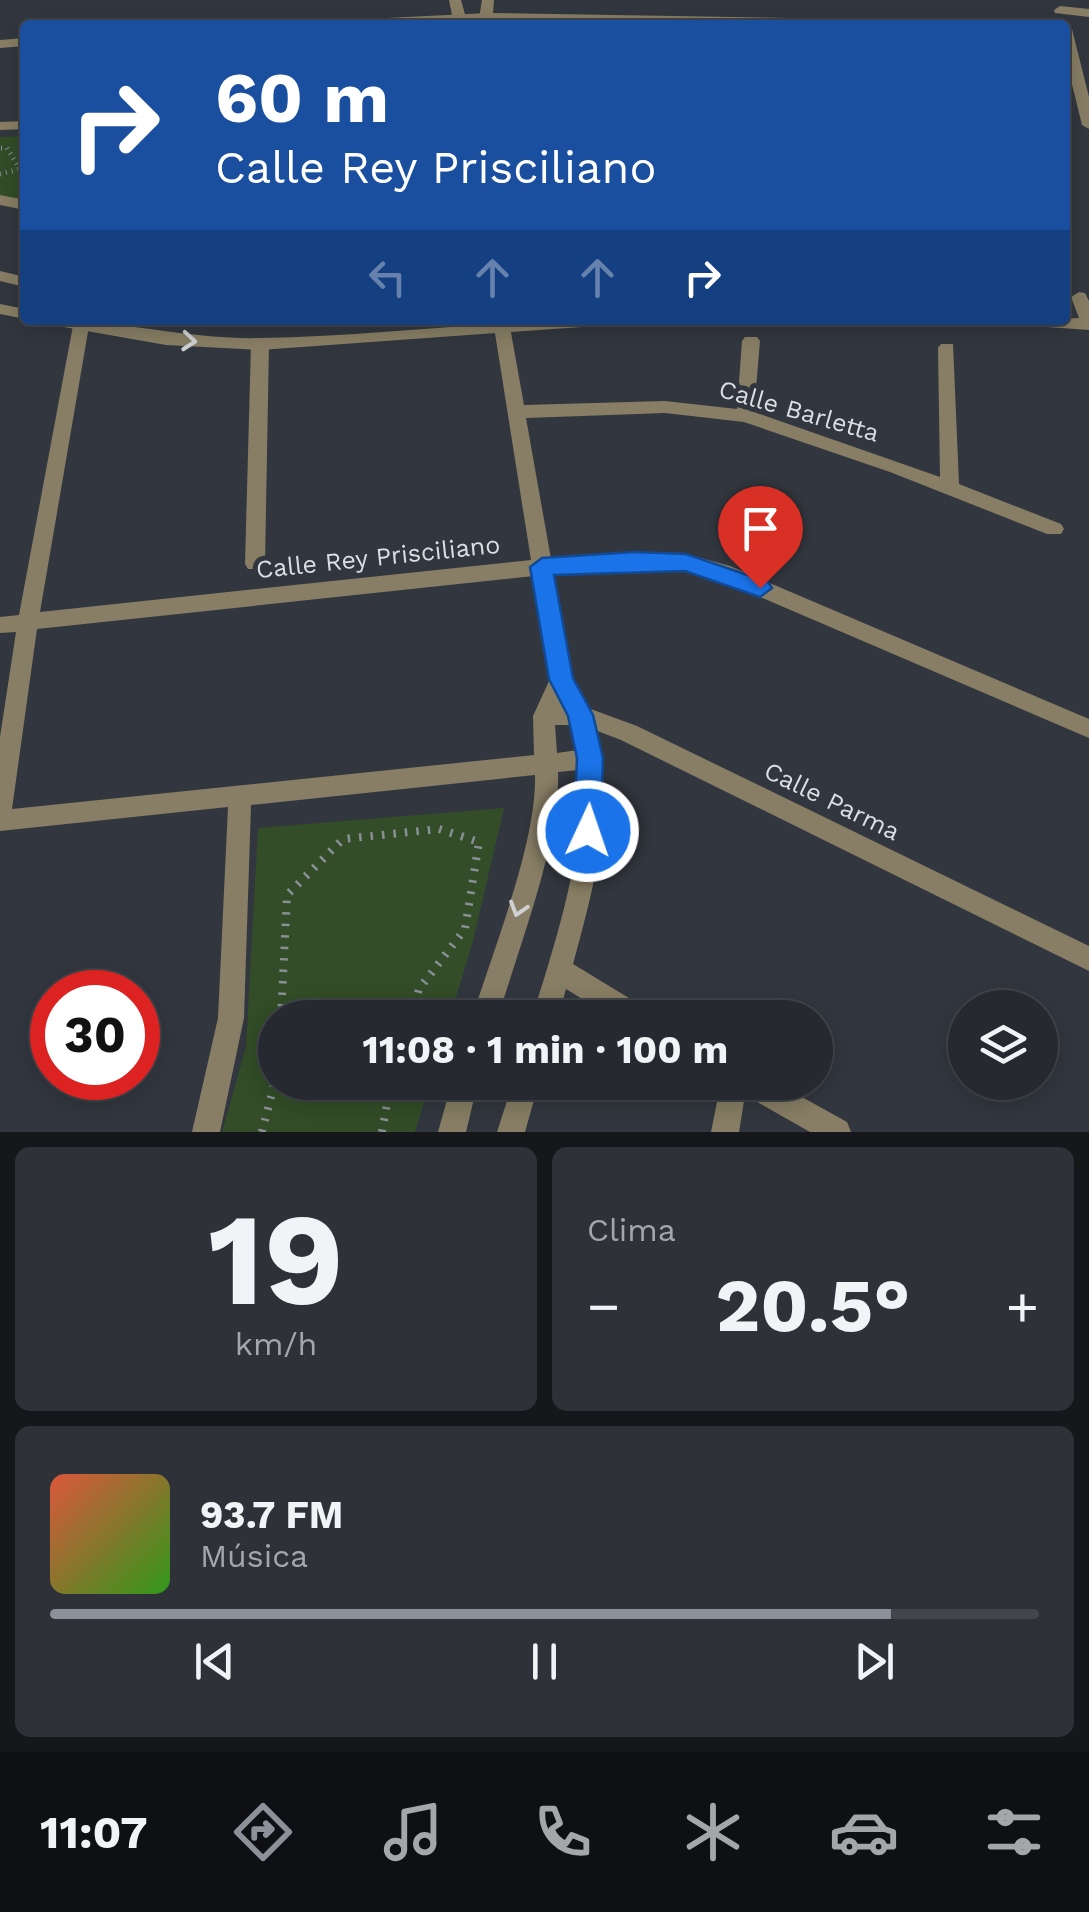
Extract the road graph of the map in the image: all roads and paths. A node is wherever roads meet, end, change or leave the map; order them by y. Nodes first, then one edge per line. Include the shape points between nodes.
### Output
1 (1059, 5) edge
2 (1089, 14) edge
3 (1070, 51) edge
4 (1089, 126) edge
5 (0, 148) edge
6 (20, 167) edge
7 (1078, 297) edge
8 (1089, 323) edge
9 (80, 325) edge
10 (98, 325) edge
11 (489, 325) edge
12 (501, 325) edge
13 (752, 341) dead end
14 (260, 344) junction
15 (947, 348) dead end
16 (517, 412) junction
17 (745, 416) junction
18 (950, 486) junction
19 (1054, 529) dead end
20 (255, 564) dead end
21 (542, 567) junction
22 (28, 622) junction
23 (0, 625) edge
24 (561, 679) junction
25 (580, 715) junction
26 (544, 716) junction
27 (1089, 729) edge
28 (590, 758) junction
29 (548, 760) junction
30 (240, 796) junction
31 (0, 812) edge
32 (0, 821) edge
33 (1089, 959) edge
34 (558, 970) junction
35 (282, 1000) edge
36 (417, 1000) edge
37 (490, 1000) edge
38 (550, 1000) edge
39 (608, 1000) edge
40 (270, 1100) edge
41 (388, 1100) edge
42 (460, 1100) edge
43 (521, 1100) edge
44 (731, 1100) edge
45 (780, 1100) edge
46 (206, 1132) edge
47 (262, 1132) edge
48 (382, 1132) edge
49 (452, 1132) edge
50 (512, 1132) edge
51 (725, 1132) edge
52 (837, 1132) edge

1 - 2 street
3 - 4 street
5 - 6 path
7 - 8 street
9 - 22 street
10 -> 14 street via 196,342
11 - 14 street
12 - 16 street
13 - 17 street
14 - 20 street
15 - 18 street
16 - 17 street, Calle Barletta via 665,406
16 - 21 street
17 - 18 street, Calle Barletta
18 - 19 street, Calle Barletta
21 - 22 street, Calle Rey Prisciliano
21 - 24 street
21 - 27 street, Calle Rey Prisciliano via 686,562 723,572
22 - 23 street, Calle Rey Prisciliano
22 - 31 street
24 - 25 street
24 - 26 street
25 - 26 street, Calle Parma
25 - 28 street
25 - 33 street, Calle Parma via 650,742
26 - 29 street
28 - 29 street
28 - 34 street via 588,831
29 - 30 street
29 -> 37 street via 535,852
30 - 32 street
30 - 46 street via 231,1018
34 - 38 street
34 - 39 street
35 - 36 path via 288,895 343,839 439,829 478,842 476,860 466,929
40 - 47 path
41 - 48 path
42 - 49 street
43 - 50 street
44 - 51 street
45 - 52 street

